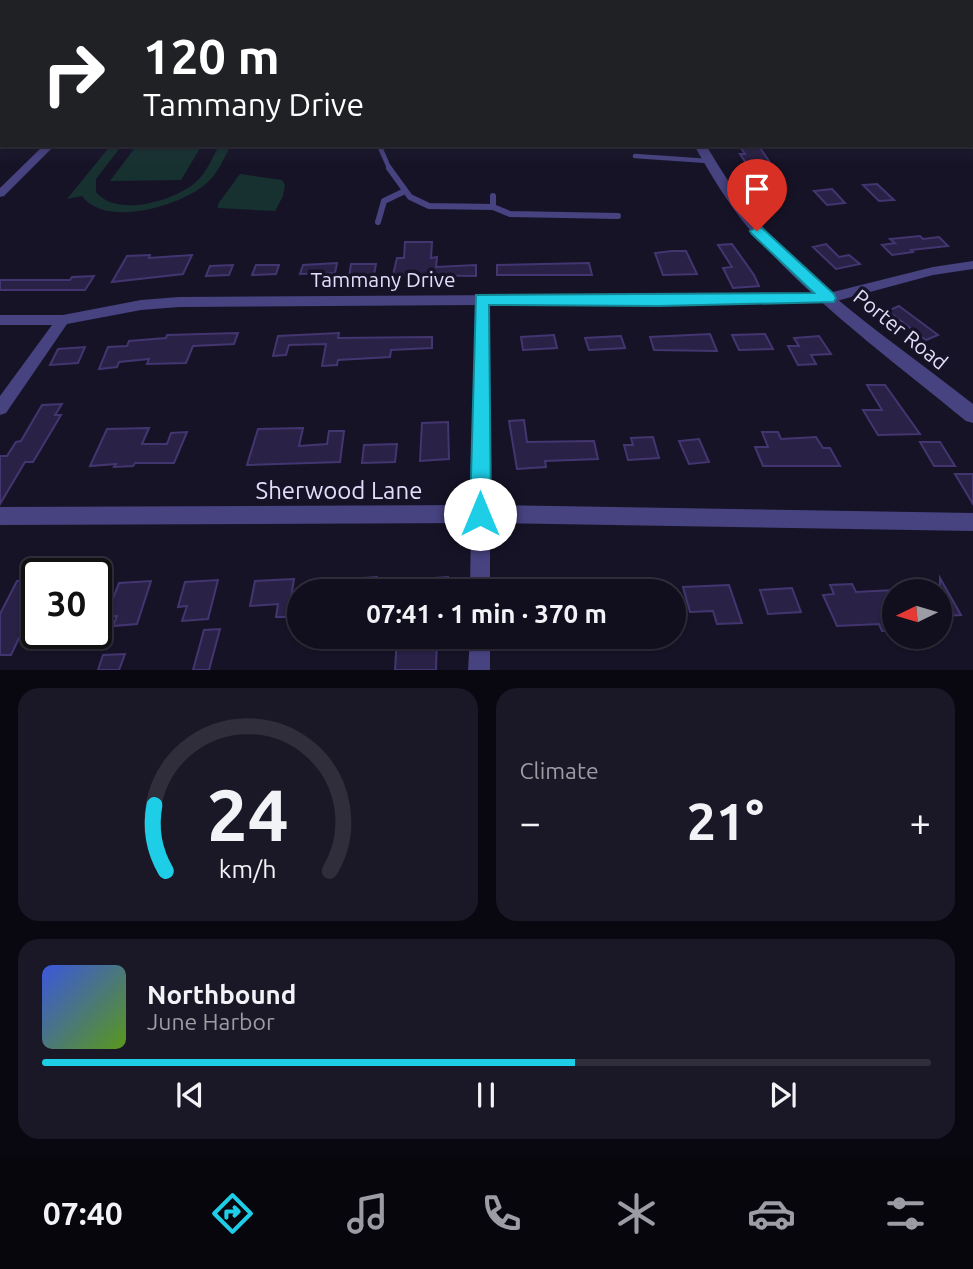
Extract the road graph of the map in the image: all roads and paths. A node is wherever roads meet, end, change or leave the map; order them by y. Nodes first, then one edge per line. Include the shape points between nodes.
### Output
1 (48, 147) edge
2 (380, 147) edge
3 (704, 153) edge
4 (635, 156) dead end
5 (0, 179) edge
6 (15, 179) junction
7 (405, 191) junction
8 (0, 194) edge
9 (493, 196) dead end
10 (493, 207) junction
11 (618, 216) dead end
12 (378, 222) dead end
13 (973, 265) edge
14 (829, 298) junction
15 (482, 299) junction
16 (0, 320) edge
17 (63, 320) junction
18 (0, 408) edge
19 (973, 415) edge
20 (480, 514) junction
21 (0, 516) edge
22 (973, 522) edge
23 (480, 579) edge
24 (480, 649) edge
25 (479, 670) edge

1 - 6 street
2 - 7 lane
3 - 4 lane
3 - 14 street, Porter Road via 724,191 757,231
5 - 6 street
6 - 8 street
7 - 10 lane via 429,206
7 - 12 lane via 384,201
9 - 10 lane
10 - 11 lane via 510,214
13 - 14 street, Tammany Drive
14 - 15 street, Tammany Drive
14 - 19 street, Porter Road
15 - 17 street, Tammany Drive via 179,302
15 - 20 street
16 - 17 street, Tammany Drive
17 - 18 street
20 - 21 street, Sherwood Lane
20 - 22 street, Sherwood Lane
20 - 23 street
24 - 25 street

